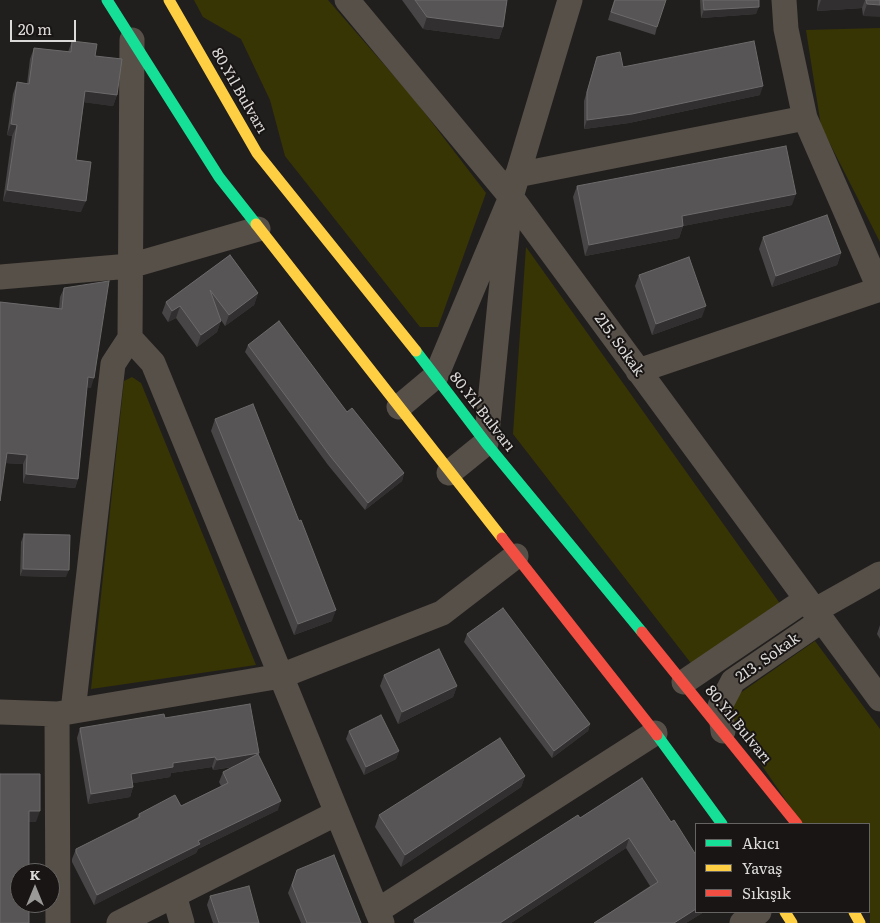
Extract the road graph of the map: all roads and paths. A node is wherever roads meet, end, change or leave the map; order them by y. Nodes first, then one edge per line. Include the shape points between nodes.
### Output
1 (107, 0) edge
2 (169, 0) edge
3 (347, 0) edge
4 (570, 0) edge
5 (784, 0) edge
6 (132, 40) junction
7 (805, 118) junction
8 (514, 186) junction
9 (258, 229) junction
10 (130, 266) junction
11 (0, 277) edge
12 (880, 289) edge
13 (130, 338) junction
14 (638, 371) junction
15 (436, 376) junction
16 (399, 407) junction
17 (486, 443) junction
18 (449, 473) junction
19 (516, 556) junction
20 (880, 574) edge
21 (814, 610) junction
22 (281, 676) junction
23 (684, 682) junction
24 (880, 699) edge
25 (0, 712) edge
26 (65, 712) junction
27 (724, 731) junction
28 (655, 733) junction
29 (337, 813) junction
30 (721, 823) edge
31 (795, 823) edge
32 (174, 895) junction
33 (757, 913) edge
34 (380, 917) edge
35 (58, 923) edge
36 (119, 923) edge
37 (182, 923) edge
38 (742, 923) edge

1 - 6 street
2 - 15 street, 80.Yıl Bulvarı via 257,154
3 - 8 street, 215. Sokak
4 - 8 street
5 - 7 street via 786,29
6 - 9 street via 218,177
6 - 10 street
7 - 8 street
7 - 12 street
8 - 14 street, 215. Sokak
8 - 15 street
8 - 17 street
9 - 10 street
9 - 16 street
10 - 11 street
10 - 13 street
12 - 14 street
13 - 22 street via 153,363
13 - 26 street via 113,364
14 - 21 street, 215. Sokak
15 - 16 street
15 - 17 street, 80.Yıl Bulvarı
16 - 18 street
17 - 18 street
17 - 23 street, 80.Yıl Bulvarı
18 - 19 street
19 - 22 street via 442,613
19 - 28 street
20 - 21 street, 213. Sokak
21 - 23 street, 213. Sokak
21 - 24 street, 215. Sokak
21 - 27 street, 213. Sokak via 733,681 720,706
22 - 26 street
22 - 29 street
23 - 27 street, 80.Yıl Bulvarı
25 - 26 street
26 - 35 street
27 - 31 street, 80.Yıl Bulvarı
28 - 30 street
28 - 34 street
29 - 32 street
29 - 34 street
32 - 36 street
32 - 37 street
33 - 38 street

